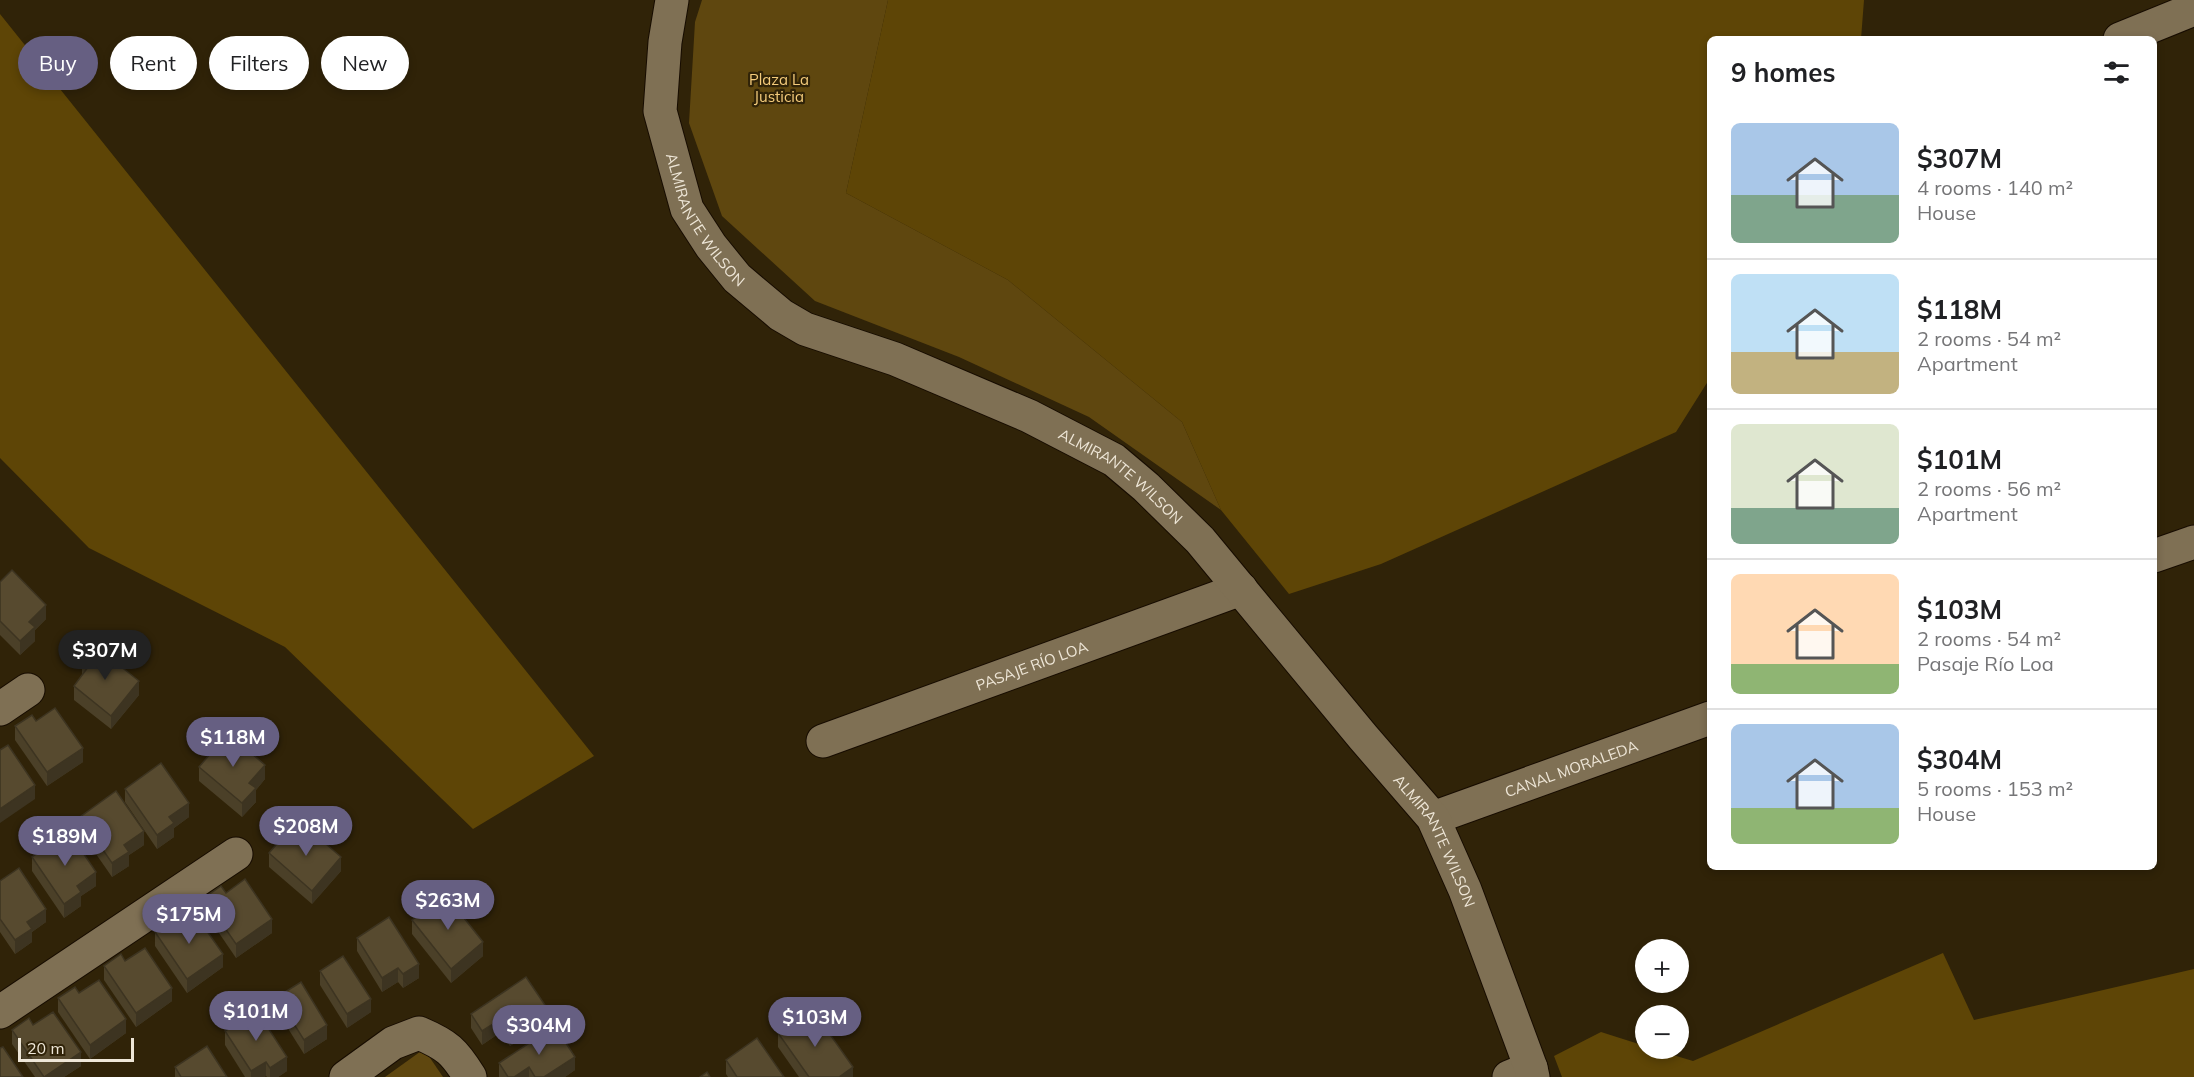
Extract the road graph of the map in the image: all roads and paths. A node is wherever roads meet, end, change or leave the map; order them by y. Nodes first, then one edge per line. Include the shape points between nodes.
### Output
1 (672, 0) edge
2 (2194, 9) edge
3 (2127, 36) edge
4 (2194, 542) edge
5 (2157, 555) edge
6 (1241, 589) junction
7 (28, 690) dead end
8 (0, 709) edge
9 (1707, 719) edge
10 (823, 741) dead end
11 (1433, 818) junction
12 (236, 854) dead end
13 (0, 1012) edge
14 (1524, 1074) edge
15 (346, 1077) edge
16 (470, 1077) edge

1 - 6 street, ALMIRANTE WILSON via 660,111 687,209 737,278 781,315 805,329 895,360 1029,416 1114,460 1200,540
2 - 3 street
4 - 5 street
6 - 10 street, PASAJE RÍO LOA
6 - 11 street, ALMIRANTE WILSON
7 - 8 street
9 - 11 street, CANAL MORALEDA
11 - 14 street, ALMIRANTE WILSON via 1465,890
12 - 13 street
15 - 16 street via 393,1043 419,1033 456,1054

